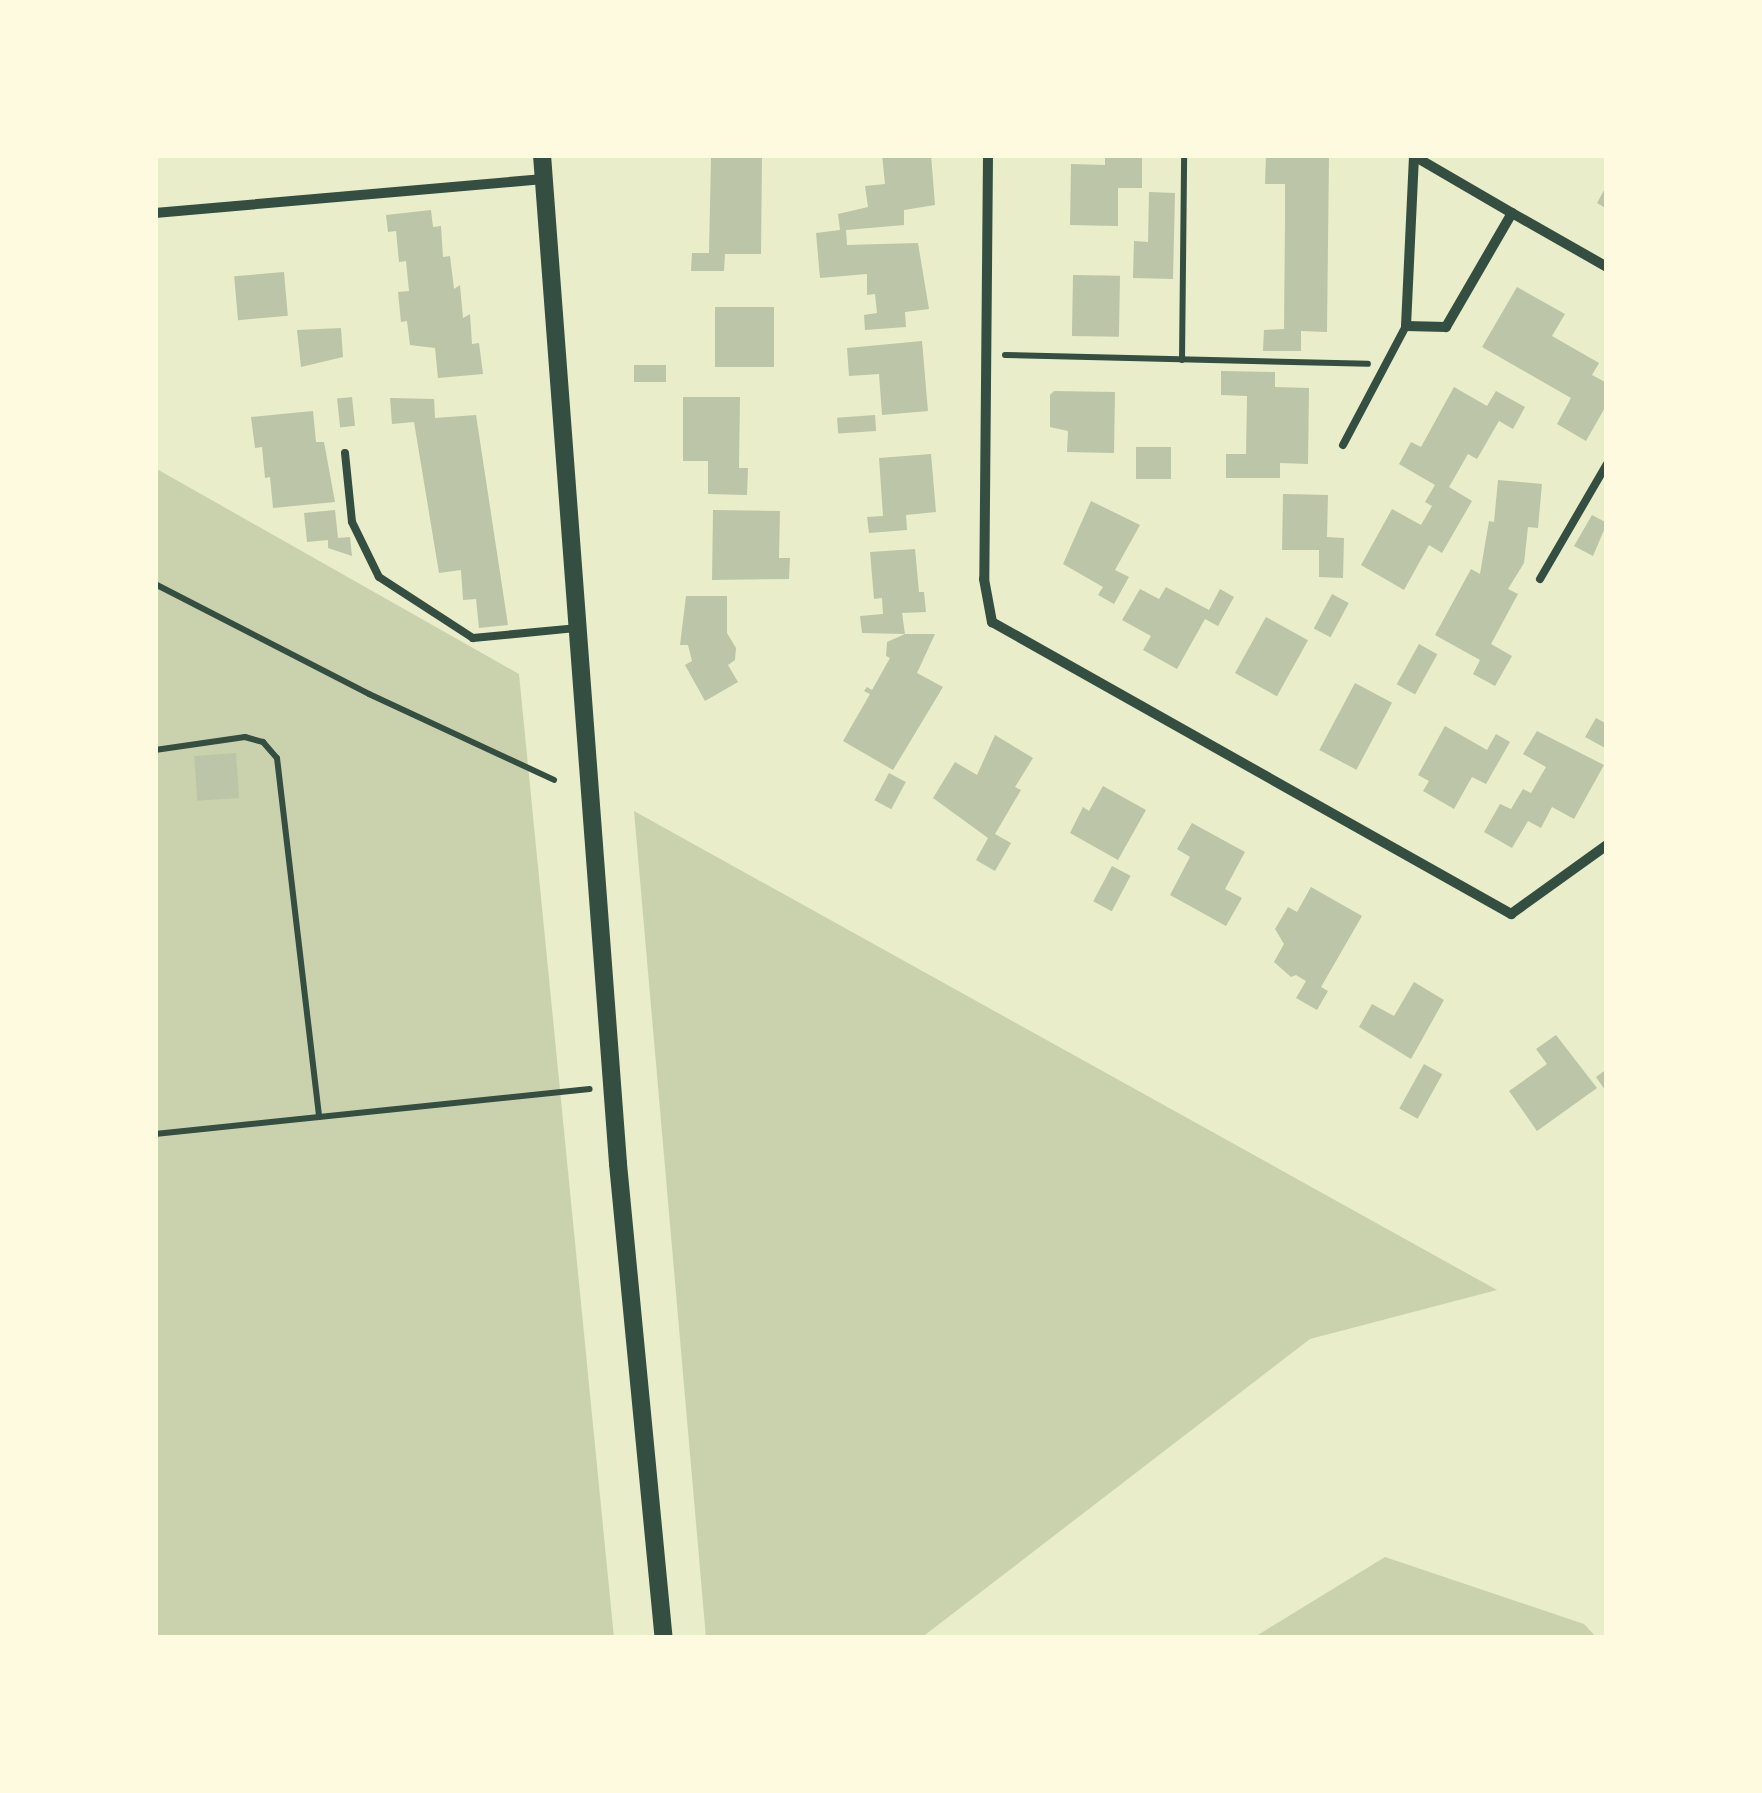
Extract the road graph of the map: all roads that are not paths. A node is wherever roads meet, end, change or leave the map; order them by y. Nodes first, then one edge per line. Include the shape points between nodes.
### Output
1 (542, 155) edge
2 (988, 155) edge
3 (1414, 156) edge
4 (544, 178) junction
5 (155, 213) edge
6 (1512, 213) junction
7 (1607, 267) edge
8 (1406, 326) junction
9 (1343, 445) dead end
10 (345, 454) dead end
11 (1607, 464) edge
12 (1540, 580) dead end
13 (579, 627) junction
14 (1607, 846) edge
15 (664, 1638) edge

1 - 4 street
2 - 14 street via 984,579 992,622 1511,914
3 - 6 street
3 - 8 street
4 - 5 street
4 - 13 street
6 - 7 street
6 - 8 street via 1446,328
8 - 9 lane
10 - 13 lane via 352,522 379,576 473,638
11 - 12 lane
13 - 15 street

